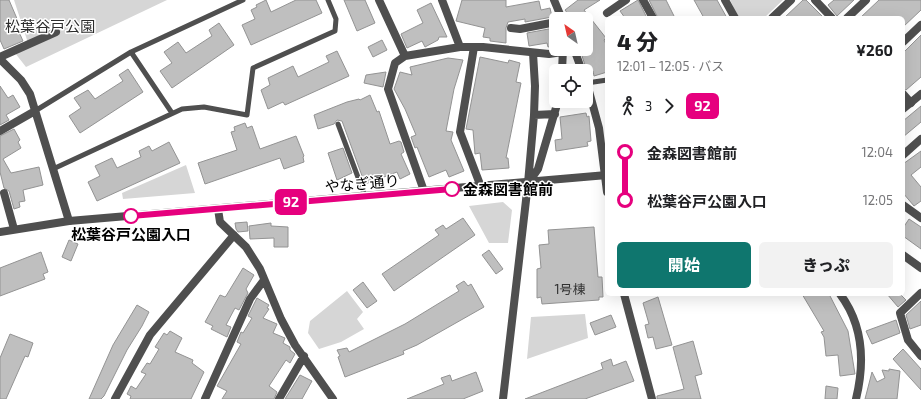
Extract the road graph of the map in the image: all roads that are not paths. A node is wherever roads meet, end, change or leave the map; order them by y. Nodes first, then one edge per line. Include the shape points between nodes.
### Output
1 (243, 0) edge
2 (328, 0) edge
3 (379, 0) edge
4 (442, 0) edge
5 (554, 0) edge
6 (626, 0) edge
7 (643, 0) edge
8 (725, 0) edge
9 (791, 0) edge
10 (815, 0) edge
11 (866, 0) edge
12 (559, 12) edge
13 (608, 13) dead end
14 (652, 16) edge
15 (734, 16) edge
16 (774, 16) edge
17 (830, 16) edge
18 (849, 16) edge
19 (549, 23) edge
20 (921, 25) edge
21 (511, 28) dead end
22 (56, 32) dead end
23 (905, 40) edge
24 (460, 47) junction
25 (474, 47) junction
26 (131, 52) junction
27 (533, 53) junction
28 (549, 54) edge
29 (405, 56) junction
30 (0, 58) edge
31 (605, 80) edge
32 (593, 81) edge
33 (921, 94) edge
34 (905, 96) edge
35 (593, 101) edge
36 (911, 103) junction
37 (556, 108) edge
38 (905, 108) edge
39 (35, 111) junction
40 (172, 113) junction
41 (555, 114) junction
42 (534, 115) junction
43 (338, 124) dead end
44 (603, 127) edge
45 (0, 131) edge
46 (921, 139) edge
47 (905, 152) edge
48 (605, 160) edge
49 (53, 169) junction
50 (605, 176) edge
51 (528, 183) junction
52 (481, 187) junction
53 (424, 191) junction
54 (4, 193) dead end
55 (365, 196) junction
56 (905, 206) edge
57 (218, 209) junction
58 (920, 216) edge
59 (69, 221) junction
60 (14, 229) junction
61 (0, 232) edge
62 (234, 235) junction
63 (905, 256) edge
64 (921, 268) edge
65 (264, 280) junction
66 (921, 293) edge
67 (625, 296) edge
68 (841, 296) edge
69 (304, 356) junction
70 (921, 356) edge
71 (115, 399) edge
72 (205, 399) edge
73 (279, 399) edge
74 (333, 399) edge
75 (503, 399) edge
76 (652, 399) edge
77 (856, 399) edge

1 - 26 lane
2 - 40 lane via 336,19 335,31 253,68 247,115 204,108 182,109
3 - 29 street
4 - 24 street
5 - 12 street
6 - 13 street
7 - 14 street
8 - 15 street
9 - 16 street
10 - 17 street
11 - 18 street
19 - 21 street via 520,29
20 - 23 street
22 - 30 street
24 - 25 street
24 - 29 street
25 - 27 street
25 - 52 street via 460,132
26 - 39 lane
26 - 40 lane
27 - 28 street
27 - 42 street
29 - 53 street via 395,62 388,89
30 - 39 street via 22,80
31 - 32 lane
33 - 36 street
34 - 36 street
35 - 44 street
36 - 38 street
37 - 41 street
39 - 45 street
39 - 49 street
40 - 49 lane
41 - 42 street
41 - 51 street via 538,169
42 - 51 street
43 - 55 lane
44 - 48 street
46 - 47 street
49 - 59 street
50 - 51 street, やなぎ通り
51 - 52 street, やなぎ通り
51 - 75 street
52 - 53 street, やなぎ通り
53 - 55 street, やなぎ通り
54 - 60 street
55 - 57 street, やなぎ通り
56 - 58 street
57 - 59 street, やなぎ通り
57 - 62 street via 220,222
59 - 60 street, やなぎ通り
60 - 61 street, やなぎ通り
62 - 65 street via 246,247
62 - 71 street via 150,335
63 - 64 street
65 - 69 street via 281,319
65 - 72 street via 250,299
66 - 70 street via 900,313 908,340
67 - 76 street
68 - 77 street via 855,319 862,351
69 - 73 street
69 - 74 street

